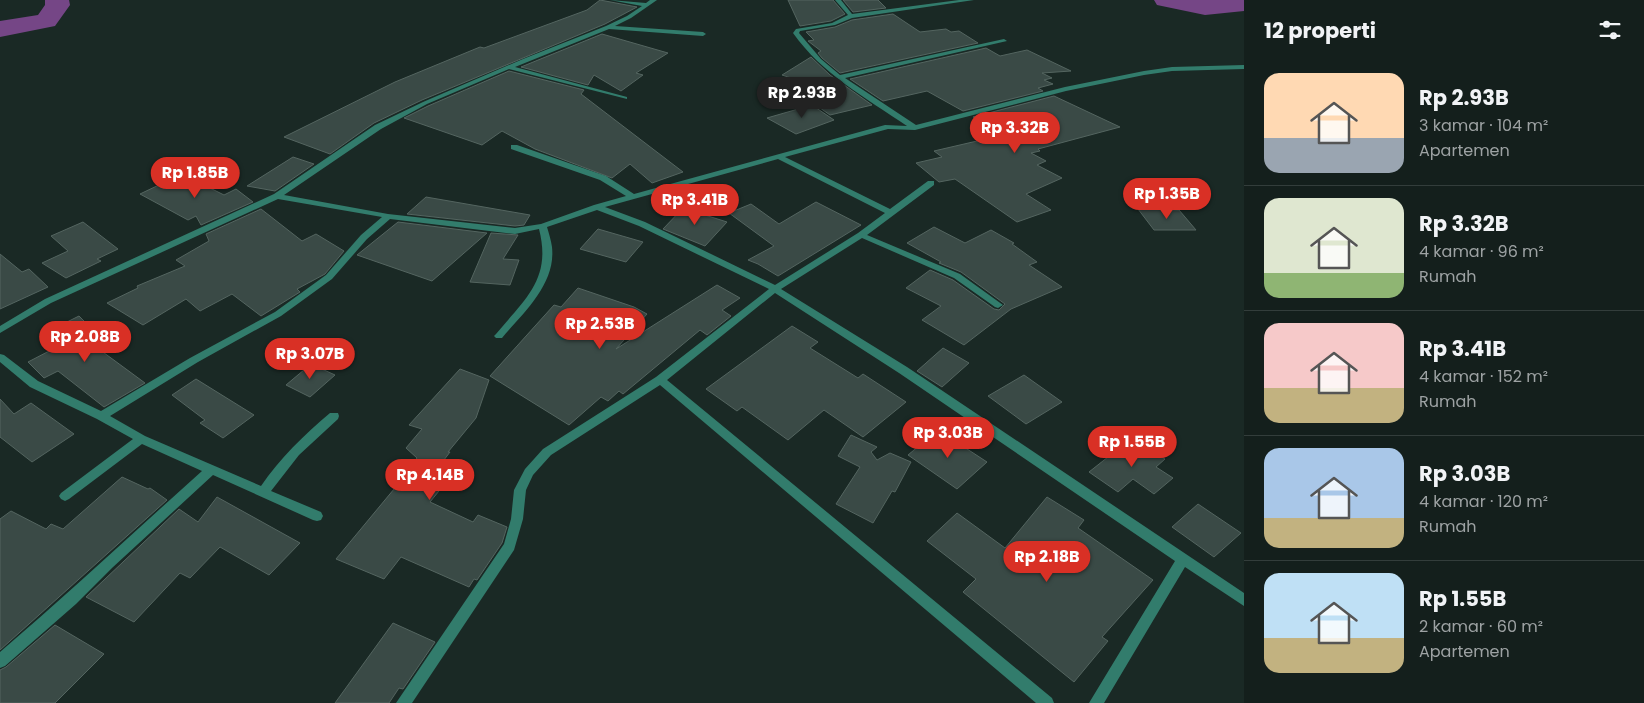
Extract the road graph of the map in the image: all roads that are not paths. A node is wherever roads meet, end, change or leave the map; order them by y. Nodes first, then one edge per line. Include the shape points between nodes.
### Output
1 (613, 0) edge
2 (838, 0) edge
3 (971, 0) edge
4 (651, 2) edge
5 (851, 16) junction
6 (608, 27) junction
7 (703, 34) dead end
8 (1004, 41) dead end
9 (510, 67) junction
10 (1244, 67) edge
11 (840, 77) junction
12 (625, 98) dead end
13 (915, 128) junction
14 (514, 147) dead end
15 (778, 156) junction
16 (931, 183) dead end
17 (277, 196) junction
18 (633, 197) junction
19 (597, 207) junction
20 (891, 213) junction
21 (388, 216) junction
22 (543, 226) junction
23 (861, 235) junction
24 (775, 289) junction
25 (998, 305) dead end
26 (0, 330) edge
27 (499, 336) dead end
28 (0, 357) edge
29 (660, 380) junction
30 (101, 416) junction
31 (334, 416) dead end
32 (141, 439) junction
33 (211, 470) junction
34 (263, 493) junction
35 (65, 496) dead end
36 (318, 516) dead end
37 (1183, 559) junction
38 (1244, 600) edge
39 (0, 661) edge
40 (404, 703) edge
41 (1047, 703) edge
42 (1096, 703) edge

1 - 4 street
2 - 5 street
3 - 5 street
4 - 6 street
5 - 11 street via 796,33 802,43
6 - 7 street
6 - 9 street
8 - 11 street
9 - 12 street
9 - 17 street via 378,127
10 - 13 street via 1144,73 1065,88
11 - 13 street
13 - 15 street via 888,127
14 - 18 street via 603,178
15 - 18 street
15 - 20 street
16 - 20 street
17 - 21 street
17 - 26 street via 48,301
18 - 19 street
19 - 22 street
19 - 24 street via 642,224
20 - 23 street
21 - 22 street via 515,231
21 - 30 street via 364,237 329,277 278,314
22 - 27 street via 548,249 544,276
23 - 24 street
23 - 25 street via 957,276
24 - 29 street
24 - 37 street via 903,370
28 - 30 street via 34,384
29 - 40 street via 547,452 529,472 520,490 510,546
29 - 41 street
30 - 32 street
31 - 34 street via 307,438 279,468
32 - 33 street
32 - 35 street
33 - 34 street
33 - 39 street
34 - 36 street
37 - 38 street
37 - 42 street

